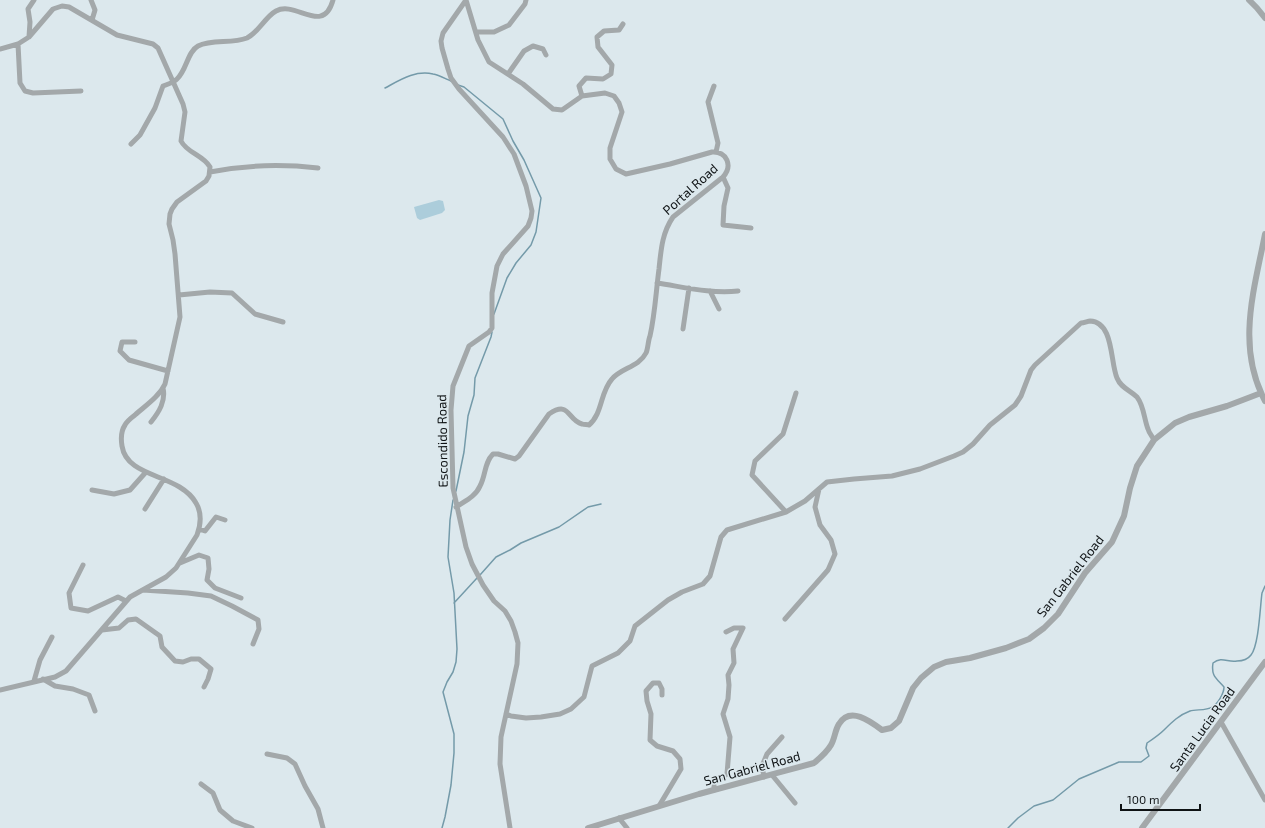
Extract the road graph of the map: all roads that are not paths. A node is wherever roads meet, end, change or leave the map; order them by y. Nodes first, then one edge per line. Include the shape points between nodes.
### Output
1 (34, 0) edge
2 (91, 0) edge
3 (333, 0) edge
4 (466, 0) edge
5 (526, 0) edge
6 (1249, 0) edge
7 (1265, 18) edge
8 (92, 20) junction
9 (624, 24) dead end
10 (476, 32) junction
11 (29, 37) junction
12 (18, 44) junction
13 (0, 48) edge
14 (546, 55) dead end
15 (508, 74) junction
16 (174, 82) junction
17 (714, 86) dead end
18 (81, 91) dead end
19 (582, 96) junction
20 (131, 144) dead end
21 (716, 152) junction
22 (318, 168) dead end
23 (210, 172) junction
24 (723, 177) junction
25 (751, 228) dead end
26 (1265, 234) edge
27 (657, 283) junction
28 (689, 288) junction
29 (710, 291) junction
30 (738, 291) dead end
31 (179, 295) junction
32 (719, 309) dead end
33 (282, 322) dead end
34 (683, 328) dead end
35 (135, 342) dead end
36 (168, 371) junction
37 (163, 388) junction
38 (796, 393) dead end
39 (1261, 394) junction
40 (1265, 401) edge
41 (151, 422) dead end
42 (1154, 440) junction
43 (146, 472) junction
44 (164, 479) junction
45 (819, 489) junction
46 (92, 490) dead end
47 (456, 507) junction
48 (145, 509) dead end
49 (786, 512) junction
50 (225, 520) dead end
51 (199, 529) junction
52 (180, 563) junction
53 (82, 565) dead end
54 (142, 590) junction
55 (241, 598) dead end
56 (126, 601) junction
57 (785, 619) dead end
58 (102, 630) junction
59 (726, 632) dead end
60 (52, 637) dead end
61 (253, 644) dead end
62 (1265, 662) edge
63 (43, 680) junction
64 (34, 682) junction
65 (204, 687) dead end
66 (0, 690) edge
67 (662, 695) dead end
68 (95, 711) dead end
69 (506, 714) junction
70 (1221, 722) junction
71 (782, 737) dead end
72 (267, 754) dead end
73 (772, 775) junction
74 (764, 777) junction
75 (201, 784) dead end
76 (714, 790) junction
77 (1265, 800) edge
78 (795, 803) dead end
79 (659, 806) junction
80 (619, 818) junction
81 (252, 828) edge
82 (323, 828) edge
83 (510, 828) edge
84 (588, 828) edge
85 (627, 828) edge
86 (1142, 828) edge

1 - 11 street via 28,9
2 - 8 street via 95,10
3 - 16 street via 328,12 320,16 280,8 245,38 198,46
4 - 10 street, Portal Road
4 - 47 street, Escondido Road via 443,33 443,55 451,78 503,137 514,154 526,186 532,214 528,226 503,254 497,266 492,292 491,330 469,346 453,386 450,410
5 - 10 street via 509,25 494,32
6 - 7 street
8 - 11 street via 69,7 58,7
8 - 16 street via 117,35 158,48
9 - 19 street via 619,30 604,31 597,37 598,47 612,64 612,74 602,79 586,78 579,86
10 - 15 street, Portal Road via 489,62
11 - 12 street
12 - 13 street
12 - 18 street via 20,83 25,91
14 - 15 street via 543,49 533,46 524,52
15 - 19 street, Portal Road via 553,109 562,110
16 - 20 street via 163,86 155,108 140,135
16 - 23 street via 184,108 181,141 184,146 204,159 210,167
17 - 21 street via 708,102 718,143
19 - 21 street, Portal Road via 605,92 614,96 619,103 622,112 610,148 610,159 616,169 626,174
21 - 24 street, Portal Road via 723,154 728,161 728,170
22 - 23 street via 250,167
23 - 31 street via 206,181 177,202 170,214 169,224
24 - 25 street via 728,188 723,225
24 - 27 street, Portal Road via 673,217 667,226
26 - 39 street via 1249,329 1250,357
27 - 28 street
27 - 47 street, Portal Road via 646,353 636,364 612,379 594,421 582,424 562,408 556,409 549,414 515,459 493,454 486,463 480,488
28 - 29 street
28 - 34 street
29 - 30 street
29 - 32 street
31 - 33 street via 210,292 232,294 255,314
31 - 36 street via 180,317
35 - 36 street via 122,342 120,351 129,360
36 - 37 street
37 - 41 street via 165,396 159,412
37 - 43 street via 127,421 122,432 121,444 125,457 139,470
38 - 49 street via 783,434 755,462 752,475
39 - 40 street
39 - 42 street, San Gabriel Road via 1175,423
42 - 45 street via 1148,431 1137,398 1121,385 1116,377 1105,329 1090,321 1081,323 1035,365 1016,405 990,425 963,452 920,469 892,476 827,482
42 - 73 street, San Gabriel Road via 1137,466 1124,516 1112,542 1085,573 1058,614 1044,628 1029,639 1006,648 934,667 913,688 899,722 891,728 882,730 856,715 846,716 839,724 824,755 814,763
43 - 44 street
43 - 46 street via 130,490 114,494
44 - 48 street
44 - 51 street via 184,489 193,497 201,517
45 - 49 street
45 - 57 street via 814,507 820,525 832,540 835,554 828,570
47 - 69 street, Escondido Road via 472,564 483,585 508,616 517,637 517,664
49 - 69 street via 727,530 721,537 710,576 703,584 668,600 635,626 630,641 618,653 592,666 584,697 571,710 560,714 526,718
50 - 51 street via 216,516 205,531
51 - 52 street
52 - 54 street via 170,574
52 - 55 street via 199,555 208,558 207,580 215,588
53 - 56 street via 69,593 70,608 88,611 118,597
54 - 56 street
54 - 61 street via 211,596 232,606 258,620 259,629
56 - 58 street
58 - 63 street via 66,671
58 - 65 street via 118,628 128,620 136,619 160,636 162,647 175,661 183,662 191,658 199,660 211,669
59 - 76 street via 734,628 743,628 733,649 734,663 728,675 728,699 723,714 730,737 727,774 714,783
60 - 64 street via 40,660
62 - 70 street, Santa Lucia Road
63 - 64 street
63 - 68 street via 89,695
64 - 66 street
67 - 79 street via 659,683 653,683 646,691 651,714 650,740 657,746 672,751 680,759 681,769
69 - 83 street, Escondido Road via 499,756
70 - 77 street
70 - 86 street, Santa Lucia Road
71 - 74 street via 767,754 762,766
72 - 82 street via 287,758 295,764 318,809
73 - 74 street, San Gabriel Road
73 - 78 street
74 - 76 street, San Gabriel Road
75 - 81 street via 213,793 220,810 233,821
76 - 79 street, San Gabriel Road
79 - 80 street, San Gabriel Road
80 - 84 street, San Gabriel Road
80 - 85 street

